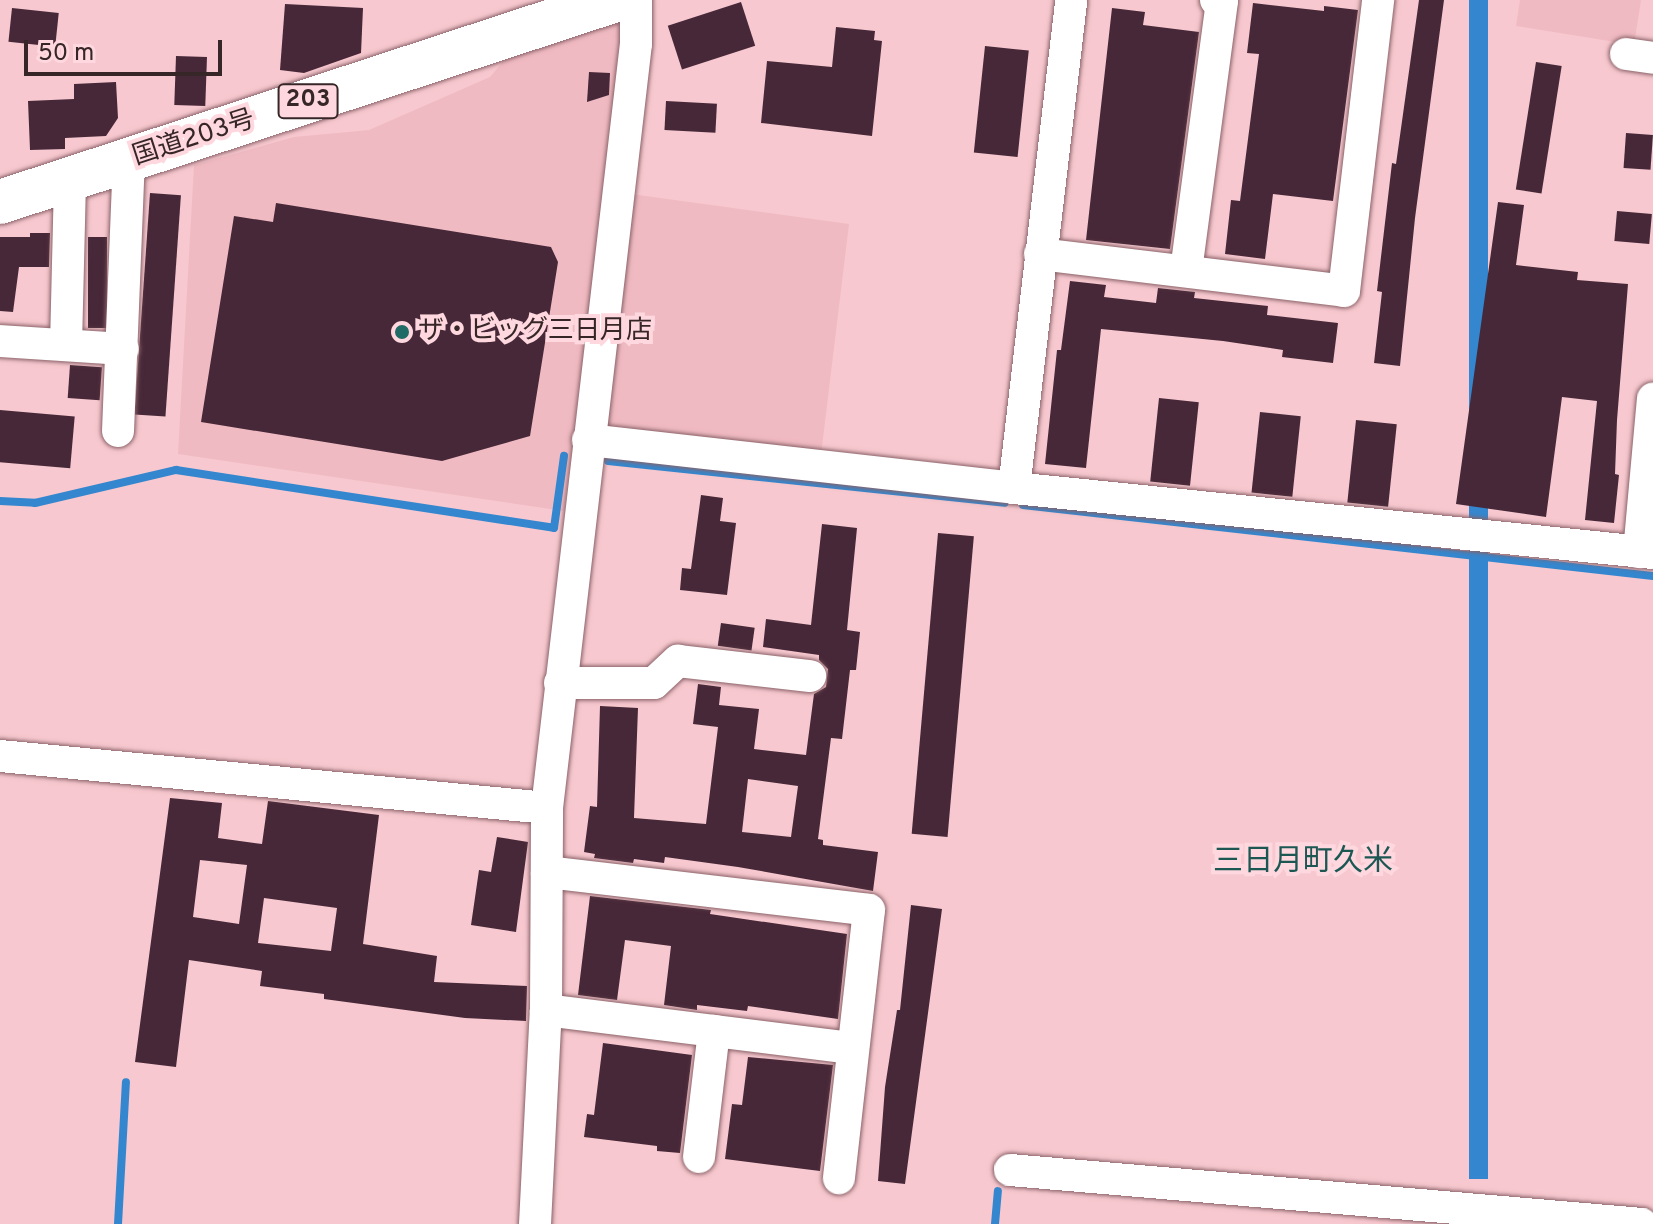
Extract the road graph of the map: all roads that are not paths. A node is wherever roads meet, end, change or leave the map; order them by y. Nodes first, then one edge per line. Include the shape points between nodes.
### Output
1 (616, 0) edge
2 (636, 0) edge
3 (1071, 0) edge
4 (1216, 0) edge
5 (1222, 0) edge
6 (1378, 0) edge
7 (129, 160) junction
8 (70, 180) junction
9 (0, 202) edge
10 (1040, 254) junction
11 (1186, 271) junction
12 (0, 341) edge
13 (66, 345) junction
14 (123, 349) junction
15 (1653, 399) edge
16 (118, 431) dead end
17 (588, 440) junction
18 (1014, 488) junction
19 (1646, 552) edge
20 (810, 676) dead end
21 (560, 683) junction
22 (0, 756) edge
23 (547, 808) junction
24 (547, 872) junction
25 (546, 1010) junction
26 (714, 1031) junction
27 (853, 1048) junction
28 (699, 1157) dead end
29 (1010, 1170) dead end
30 (839, 1178) dead end
31 (535, 1224) edge
32 (1642, 1224) edge

1 - 7 highway, 国道203号 / 203
2 - 17 street via 636,44
3 - 10 street
4 - 5 street
5 - 11 street
6 - 11 street via 1344,291
7 - 8 highway, 国道203号 / 203
7 - 14 street
8 - 9 highway, 国道203号 / 203
8 - 13 street
10 - 11 street
10 - 18 street
12 - 13 street
13 - 14 street
14 - 16 street
15 - 19 street
17 - 18 street
17 - 21 street
18 - 19 street
20 - 21 street via 678,661 654,683
21 - 23 street
22 - 23 street
23 - 24 street
24 - 25 street
24 - 27 street via 869,910
25 - 26 street
25 - 31 street
26 - 27 street
26 - 28 street
27 - 30 street
29 - 32 street

